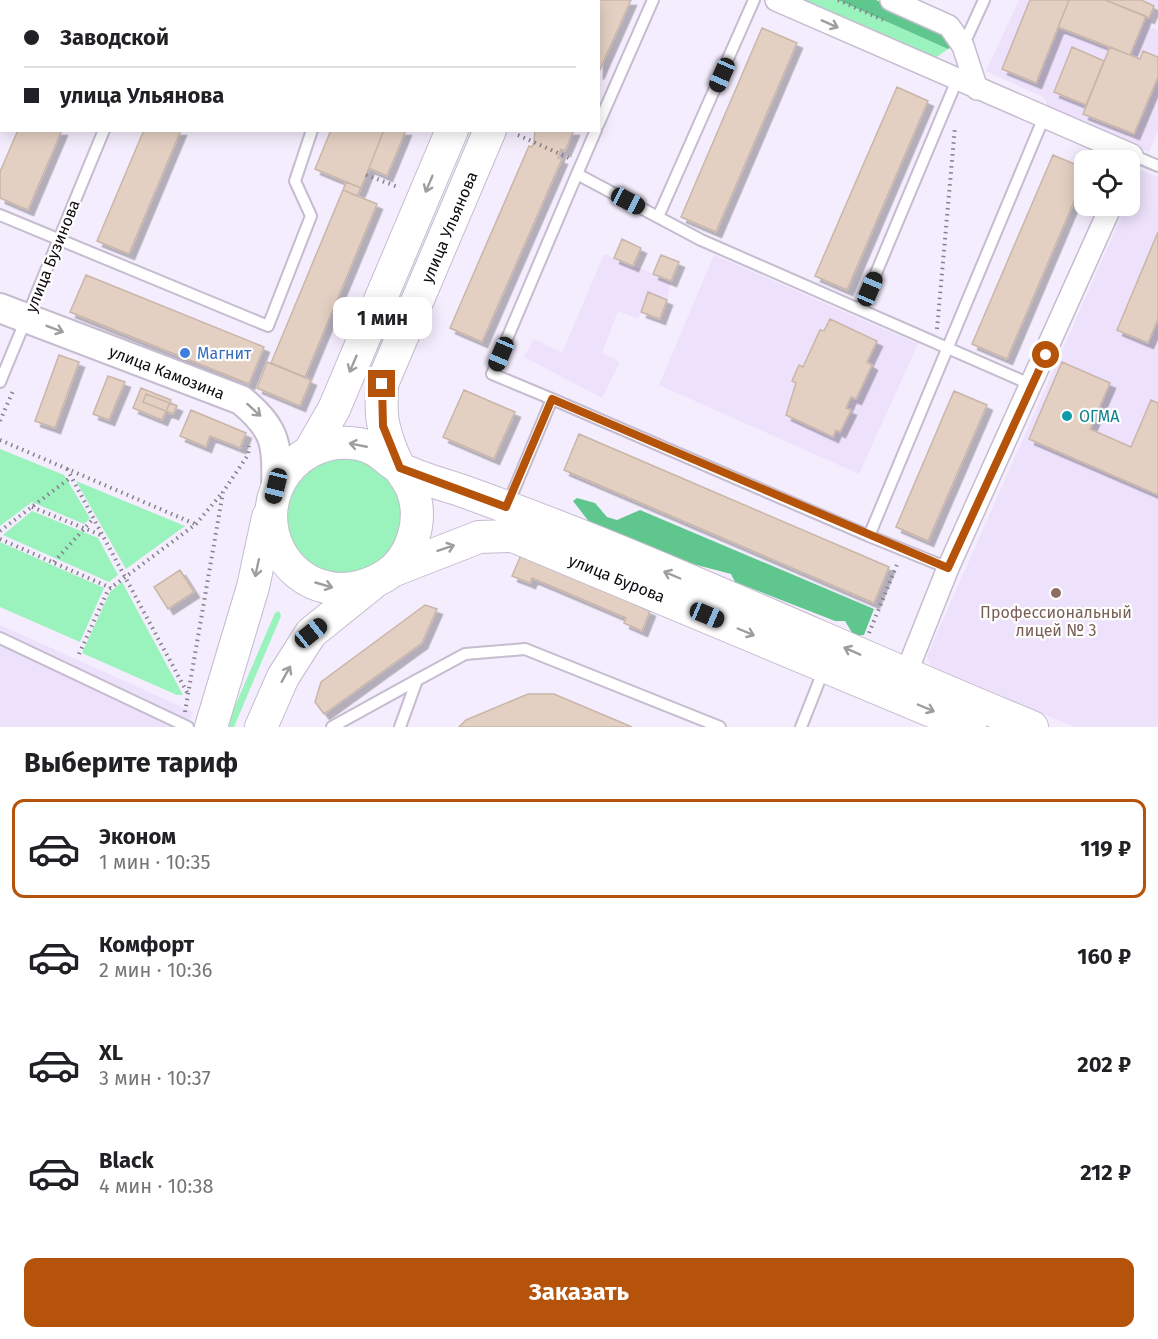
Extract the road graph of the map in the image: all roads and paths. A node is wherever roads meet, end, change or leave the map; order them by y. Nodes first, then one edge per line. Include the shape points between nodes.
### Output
1 (653, 0) edge
2 (754, 0) edge
3 (776, 0) edge
4 (891, 0) edge
5 (984, 0) edge
6 (963, 46) junction
7 (957, 80) junction
8 (977, 89) junction
9 (1044, 117) junction
10 (600, 120) edge
11 (955, 120) dead end
12 (103, 132) edge
13 (311, 132) edge
14 (451, 132) edge
15 (595, 132) edge
16 (504, 133) edge
17 (1114, 150) edge
18 (1140, 161) edge
19 (1158, 166) edge
20 (579, 169) junction
21 (366, 175) dead end
22 (398, 187) dead end
23 (0, 215) edge
24 (1107, 216) edge
25 (658, 217) junction
26 (57, 240) junction
27 (0, 308) edge
28 (861, 309) junction
29 (26, 319) junction
30 (941, 344) junction
31 (0, 382) edge
32 (1032, 385) junction
33 (552, 399) junction
34 (251, 436) dead end
35 (0, 440) edge
36 (311, 450) junction
37 (400, 468) junction
38 (67, 469) junction
39 (70, 478) junction
40 (223, 492) junction
41 (273, 498) junction
42 (32, 507) junction
43 (506, 507) junction
44 (93, 519) junction
45 (196, 524) junction
46 (84, 528) junction
47 (0, 531) edge
48 (103, 536) junction
49 (869, 536) junction
50 (0, 539) edge
51 (903, 550) junction
52 (54, 562) junction
53 (948, 568) junction
54 (126, 576) junction
55 (383, 577) junction
56 (111, 588) junction
57 (869, 634) dead end
58 (0, 638) edge
59 (79, 654) dead end
60 (826, 666) junction
61 (417, 680) junction
62 (901, 685) junction
63 (188, 727) edge
64 (211, 727) edge
65 (261, 727) edge
66 (332, 727) edge
67 (400, 727) edge
68 (720, 727) edge
69 (801, 727) edge
70 (970, 727) edge
71 (1032, 727) edge

1 - 10 lane
2 - 25 lane
3 -> 7 street
4 - 6 street via 949,26
5 - 6 lane
6 - 8 street
7 - 8 street
7 - 28 lane
8 - 9 street
9 - 17 street
9 - 30 lane
11 - 30 path
12 - 26 lane, улица Бузинова
13 - 26 lane via 295,181 311,216 268,326
14 -> 36 main road via 334,409
15 - 20 lane
16 - 20 path
16 - 37 main road, улица Ульянова via 382,384 383,426
18 - 19 lane
20 - 25 lane
20 - 33 lane via 492,374
21 - 22 path
23 - 26 lane
24 - 32 street
25 - 28 lane via 701,240
26 - 29 lane, улица Бузинова
27 - 29 street, улица Камозина
28 - 30 lane
29 - 31 lane, улица Бузинова
29 -> 41 street, улица Камозина via 241,399 273,432 278,455
30 - 32 lane
30 - 49 lane
32 - 53 street
33 - 43 lane
33 - 49 lane
34 - 40 path via 248,454
35 - 38 path
37 -> 36 main road via 382,453 361,444 336,442
36 - 41 main road via 290,465
37 - 43 main road, улица Бурова
37 - 55 main road via 412,487 416,532 407,554
38 - 39 path
38 - 45 path
39 - 42 path
39 - 44 path
40 - 45 path
40 - 54 path via 190,697
41 -> 55 main road via 272,536 284,559 302,577 325,587 351,589
41 -> 64 main road via 253,587
42 - 46 path
42 - 47 path
62 -> 43 main road, улица Бурова
44 - 46 path
44 - 48 path
45 - 54 path
46 - 48 path
46 - 52 path
48 - 54 path
49 - 51 lane
50 - 52 path
51 - 53 lane
51 - 57 path
52 - 56 path
53 - 62 street
54 - 56 path
55 -> 60 main road, улица Бурова via 479,537 513,536
65 -> 55 main road via 283,677 311,633
56 - 59 path
58 - 63 lane
60 - 62 main road, улица Бурова
60 - 69 lane
61 - 66 lane
61 - 67 lane
61 - 68 lane via 465,654 525,649
62 -> 70 main road, улица Бурова
62 - 71 main road, улица Бурова

